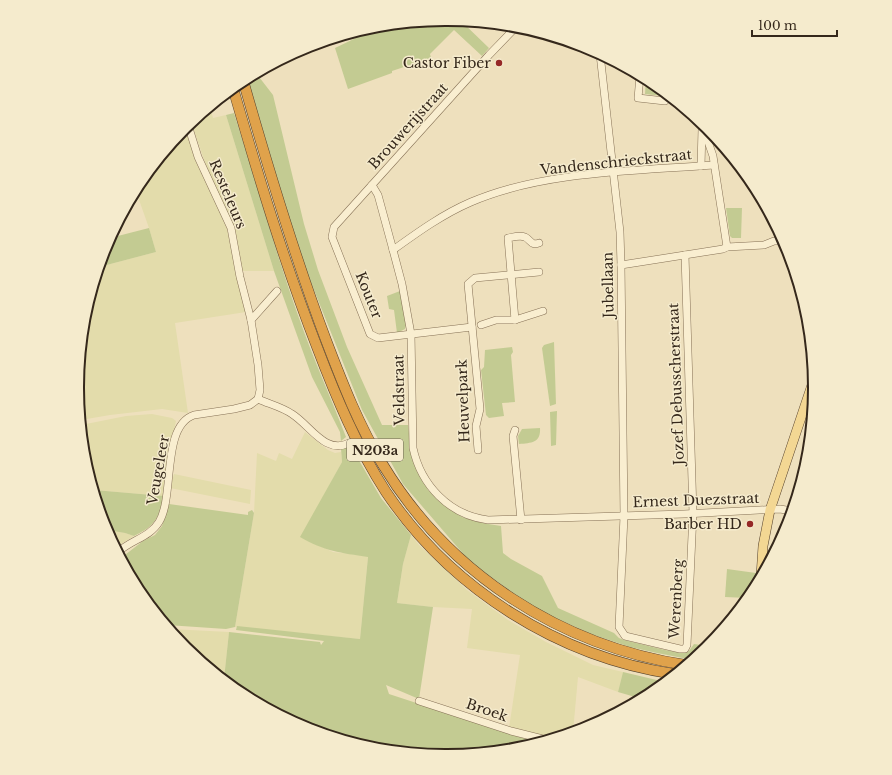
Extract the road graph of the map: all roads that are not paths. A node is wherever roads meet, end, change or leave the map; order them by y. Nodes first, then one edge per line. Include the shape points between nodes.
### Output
1 (511, 32) edge
2 (601, 61) edge
3 (639, 82) edge
4 (245, 87) edge
5 (235, 94) edge
6 (665, 100) edge
7 (190, 132) edge
8 (702, 132) edge
9 (706, 137) edge
10 (714, 165) junction
11 (701, 166) junction
12 (614, 172) junction
13 (372, 185) junction
14 (334, 227) joint
15 (776, 241) edge
16 (539, 243) dead end
17 (727, 247) junction
18 (393, 250) junction
19 (685, 255) junction
20 (621, 265) junction
21 (539, 272) dead end
22 (511, 275) junction
23 (277, 291) dead end
24 (543, 311) dead end
25 (251, 320) junction
26 (515, 320) junction
27 (481, 325) dead end
28 (472, 327) junction
29 (411, 334) junction
30 (808, 398) edge
31 (258, 399) junction
32 (516, 430) dead end
33 (349, 443) dead end
34 (478, 450) dead end
35 (770, 510) junction
36 (786, 510) edge
37 (693, 513) junction
38 (624, 516) junction
39 (521, 520) junction
40 (123, 549) edge
41 (762, 562) edge
42 (625, 636) joint
43 (678, 664) edge
44 (667, 673) edge
45 (419, 701) dead end
46 (537, 738) edge

1 - 13 street, Brouwerijstraat
2 - 12 street, Jubellaan
3 - 6 street via 638,98
4 - 43 highway, N203a via 290,239 330,351 368,438 409,504 457,556 490,584 528,610 601,644 651,659
5 - 44 highway, N203a via 282,250 320,357 358,444 400,511 430,546 463,577 483,594 521,619 544,632 598,655
7 - 25 street, Resteleurs via 198,157 231,228
8 - 11 street
9 - 10 street
10 - 11 street, Vandenschrieckstraat
10 - 17 street
11 - 12 street, Vandenschrieckstraat
12 - 18 street, Vandenschrieckstraat via 532,183 494,193 446,214
12 - 20 street, Jubellaan
13 - 14 street, Brouwerijstraat
13 - 18 street, Veldstraat via 378,195
14 - 29 street, Kouter via 332,237 370,334 378,338
15 - 17 street via 764,245
16 - 22 street via 530,243 527,238 522,237 508,238
17 - 19 street
18 - 29 street, Veldstraat
19 - 20 street
19 - 37 street, Jozef Debusscherstraat
20 - 38 street, Jubellaan
21 - 22 street, Heuvelpark
22 - 26 street
22 - 28 street, Heuvelpark via 474,278 468,284
23 - 25 street
24 - 26 street
25 - 31 street, Resteleurs via 258,365
26 - 27 street via 496,320
28 - 29 street
28 - 34 street, Heuvelpark via 480,409 476,426
29 - 39 street, Veldstraat via 413,448 420,471 440,499 465,514 488,520
30 - 35 main road
31 - 33 street via 291,413 329,445 338,447
31 - 40 street, Veugeleer via 244,407 194,415 186,420 175,439 164,513 152,532
32 - 39 street via 513,436
35 - 36 street, Ernest Duezstraat
35 - 37 street, Ernest Duezstraat
35 - 41 main road
37 - 38 street, Ernest Duezstraat
37 - 42 street, Werenberg via 687,645 680,649
38 - 39 street, Veldstraat
38 - 42 street, Jubellaan via 619,627
45 - 46 street, Broek

